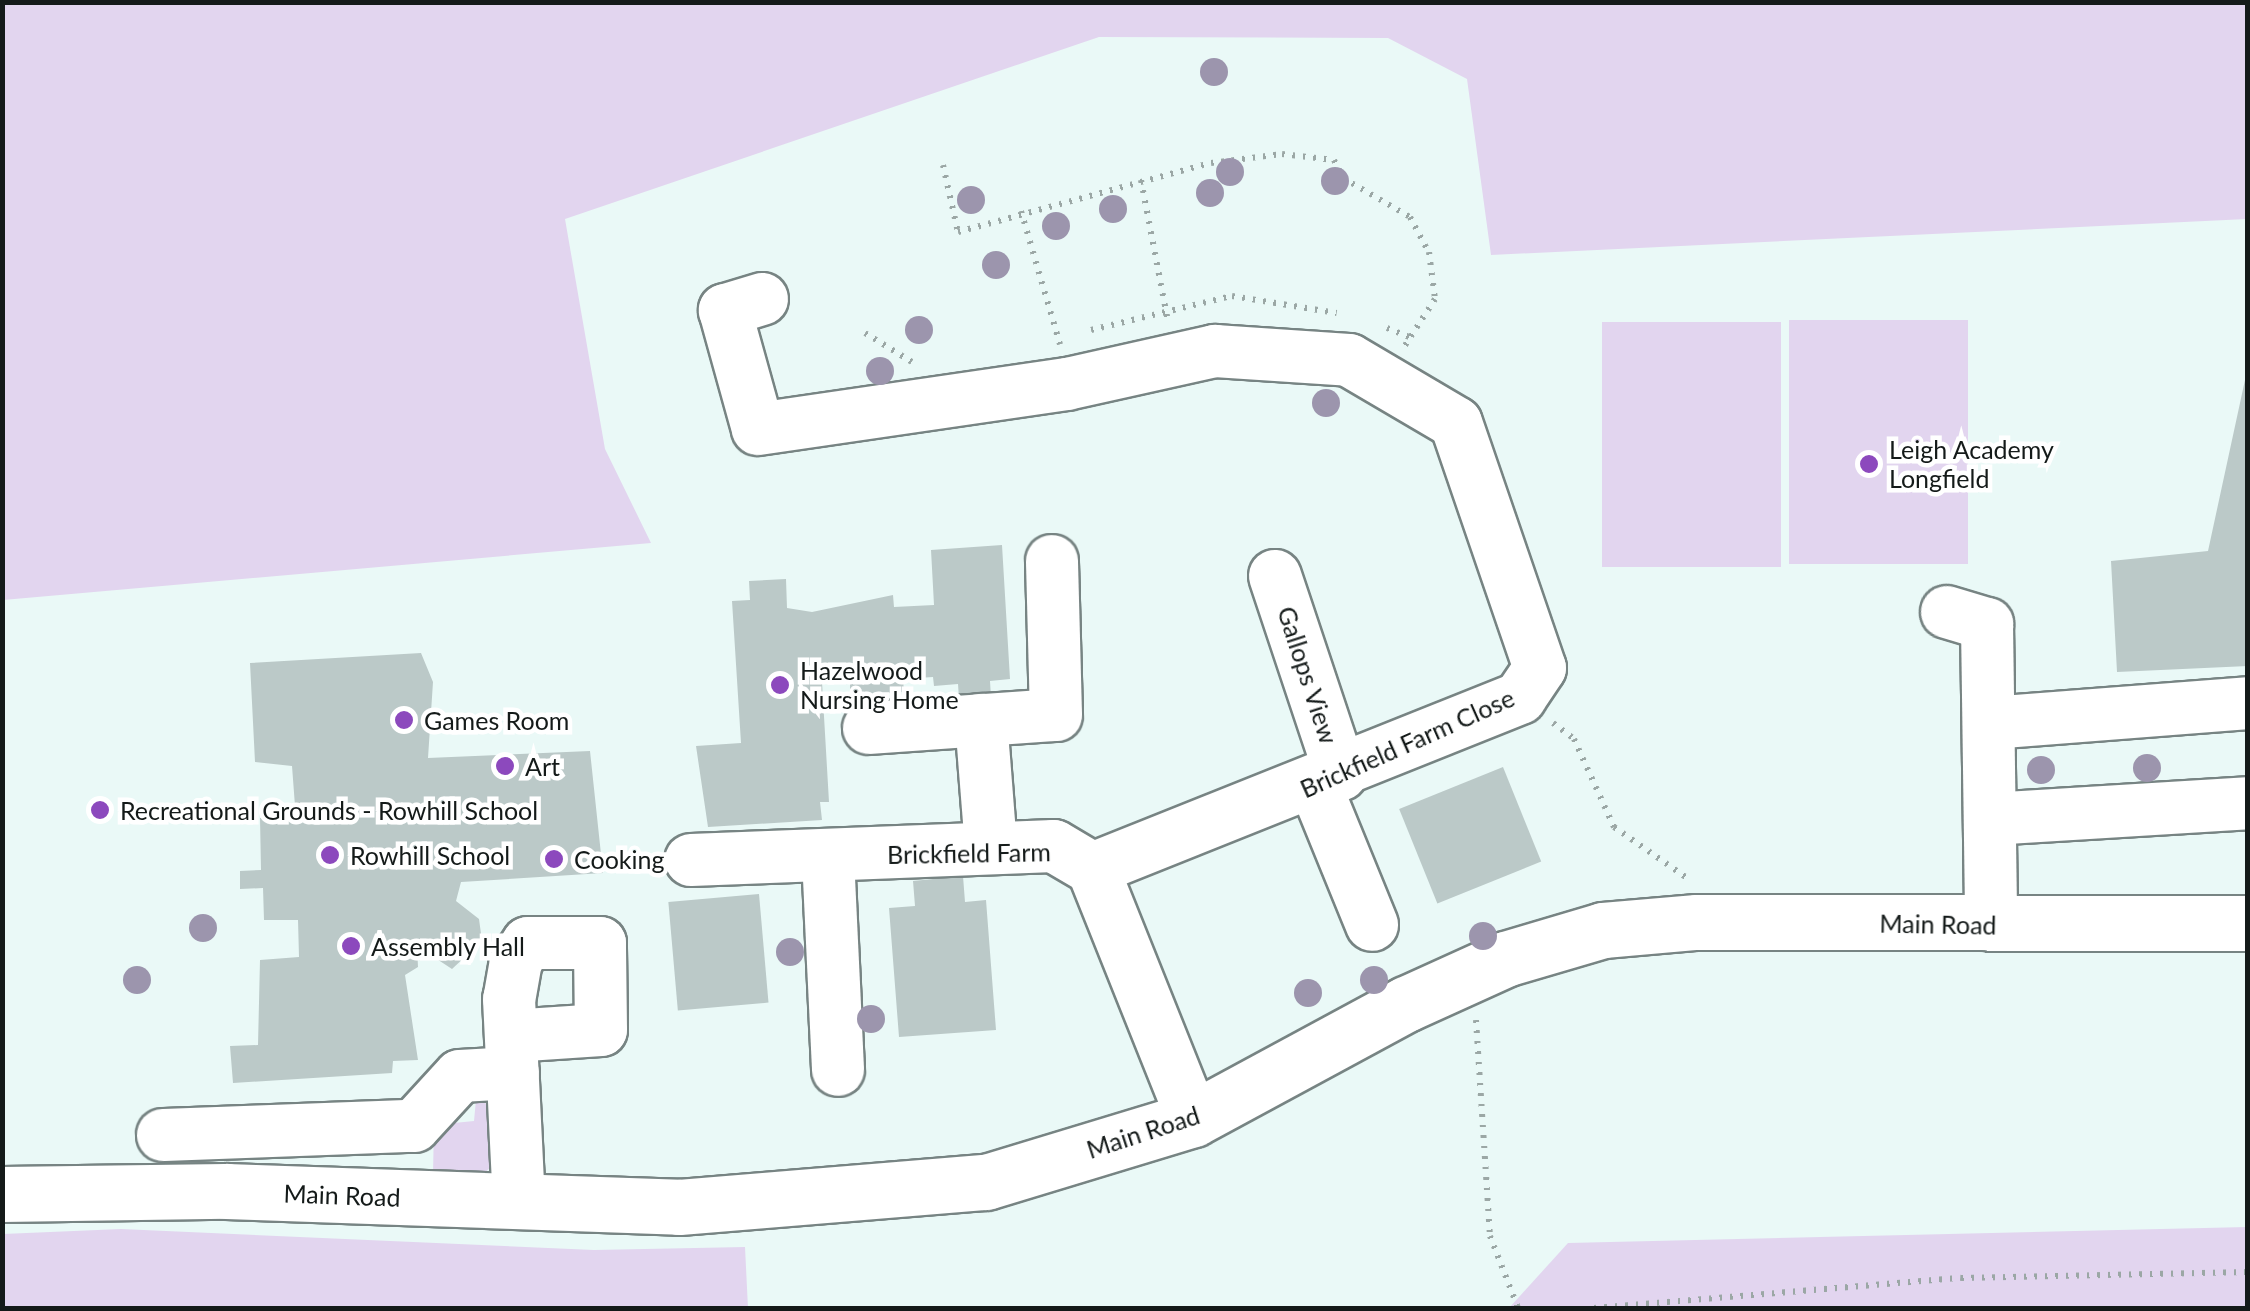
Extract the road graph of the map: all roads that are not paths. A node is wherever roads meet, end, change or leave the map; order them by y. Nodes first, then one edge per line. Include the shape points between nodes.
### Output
1 (762, 299) dead end
2 (1052, 561) dead end
3 (1275, 576) dead end
4 (1946, 612) dead end
5 (2248, 703) edge
6 (982, 720) junction
7 (1990, 723) junction
8 (869, 728) dead end
9 (1328, 779) junction
10 (2248, 803) edge
11 (1990, 820) junction
12 (991, 847) junction
13 (828, 857) junction
14 (691, 860) dead end
15 (1093, 869) junction
16 (2248, 923) edge
17 (1372, 925) dead end
18 (1991, 926) junction
19 (838, 1070) dead end
20 (1193, 1119) junction
21 (163, 1135) dead end
22 (2, 1194) edge
23 (520, 1202) junction

1 - 9 street, Brickfield Farm Close via 725,310 758,429 1067,384 1176,358 1299,352 1349,360 1456,423 1540,668 1520,698
2 - 6 street via 1056,716
3 - 9 street, Gallops View
4 - 7 street via 1987,624
5 - 7 street
6 - 8 street
6 - 12 street
7 - 11 street
9 - 15 street, Brickfield Farm Close
9 - 17 street, Gallops View
10 - 11 street
11 - 18 street
12 - 13 street, Brickfield Farm
12 - 15 street, Brickfield Farm via 1054,846
13 - 14 street, Brickfield Farm
13 - 19 street
15 - 20 street
16 - 18 main road, Main Road
18 - 20 main road, Main Road via 1735,922 1604,930 1473,974
20 - 23 main road, Main Road via 986,1182 679,1207
21 - 23 street via 414,1126 460,1076 512,1054
22 - 23 main road, Main Road

